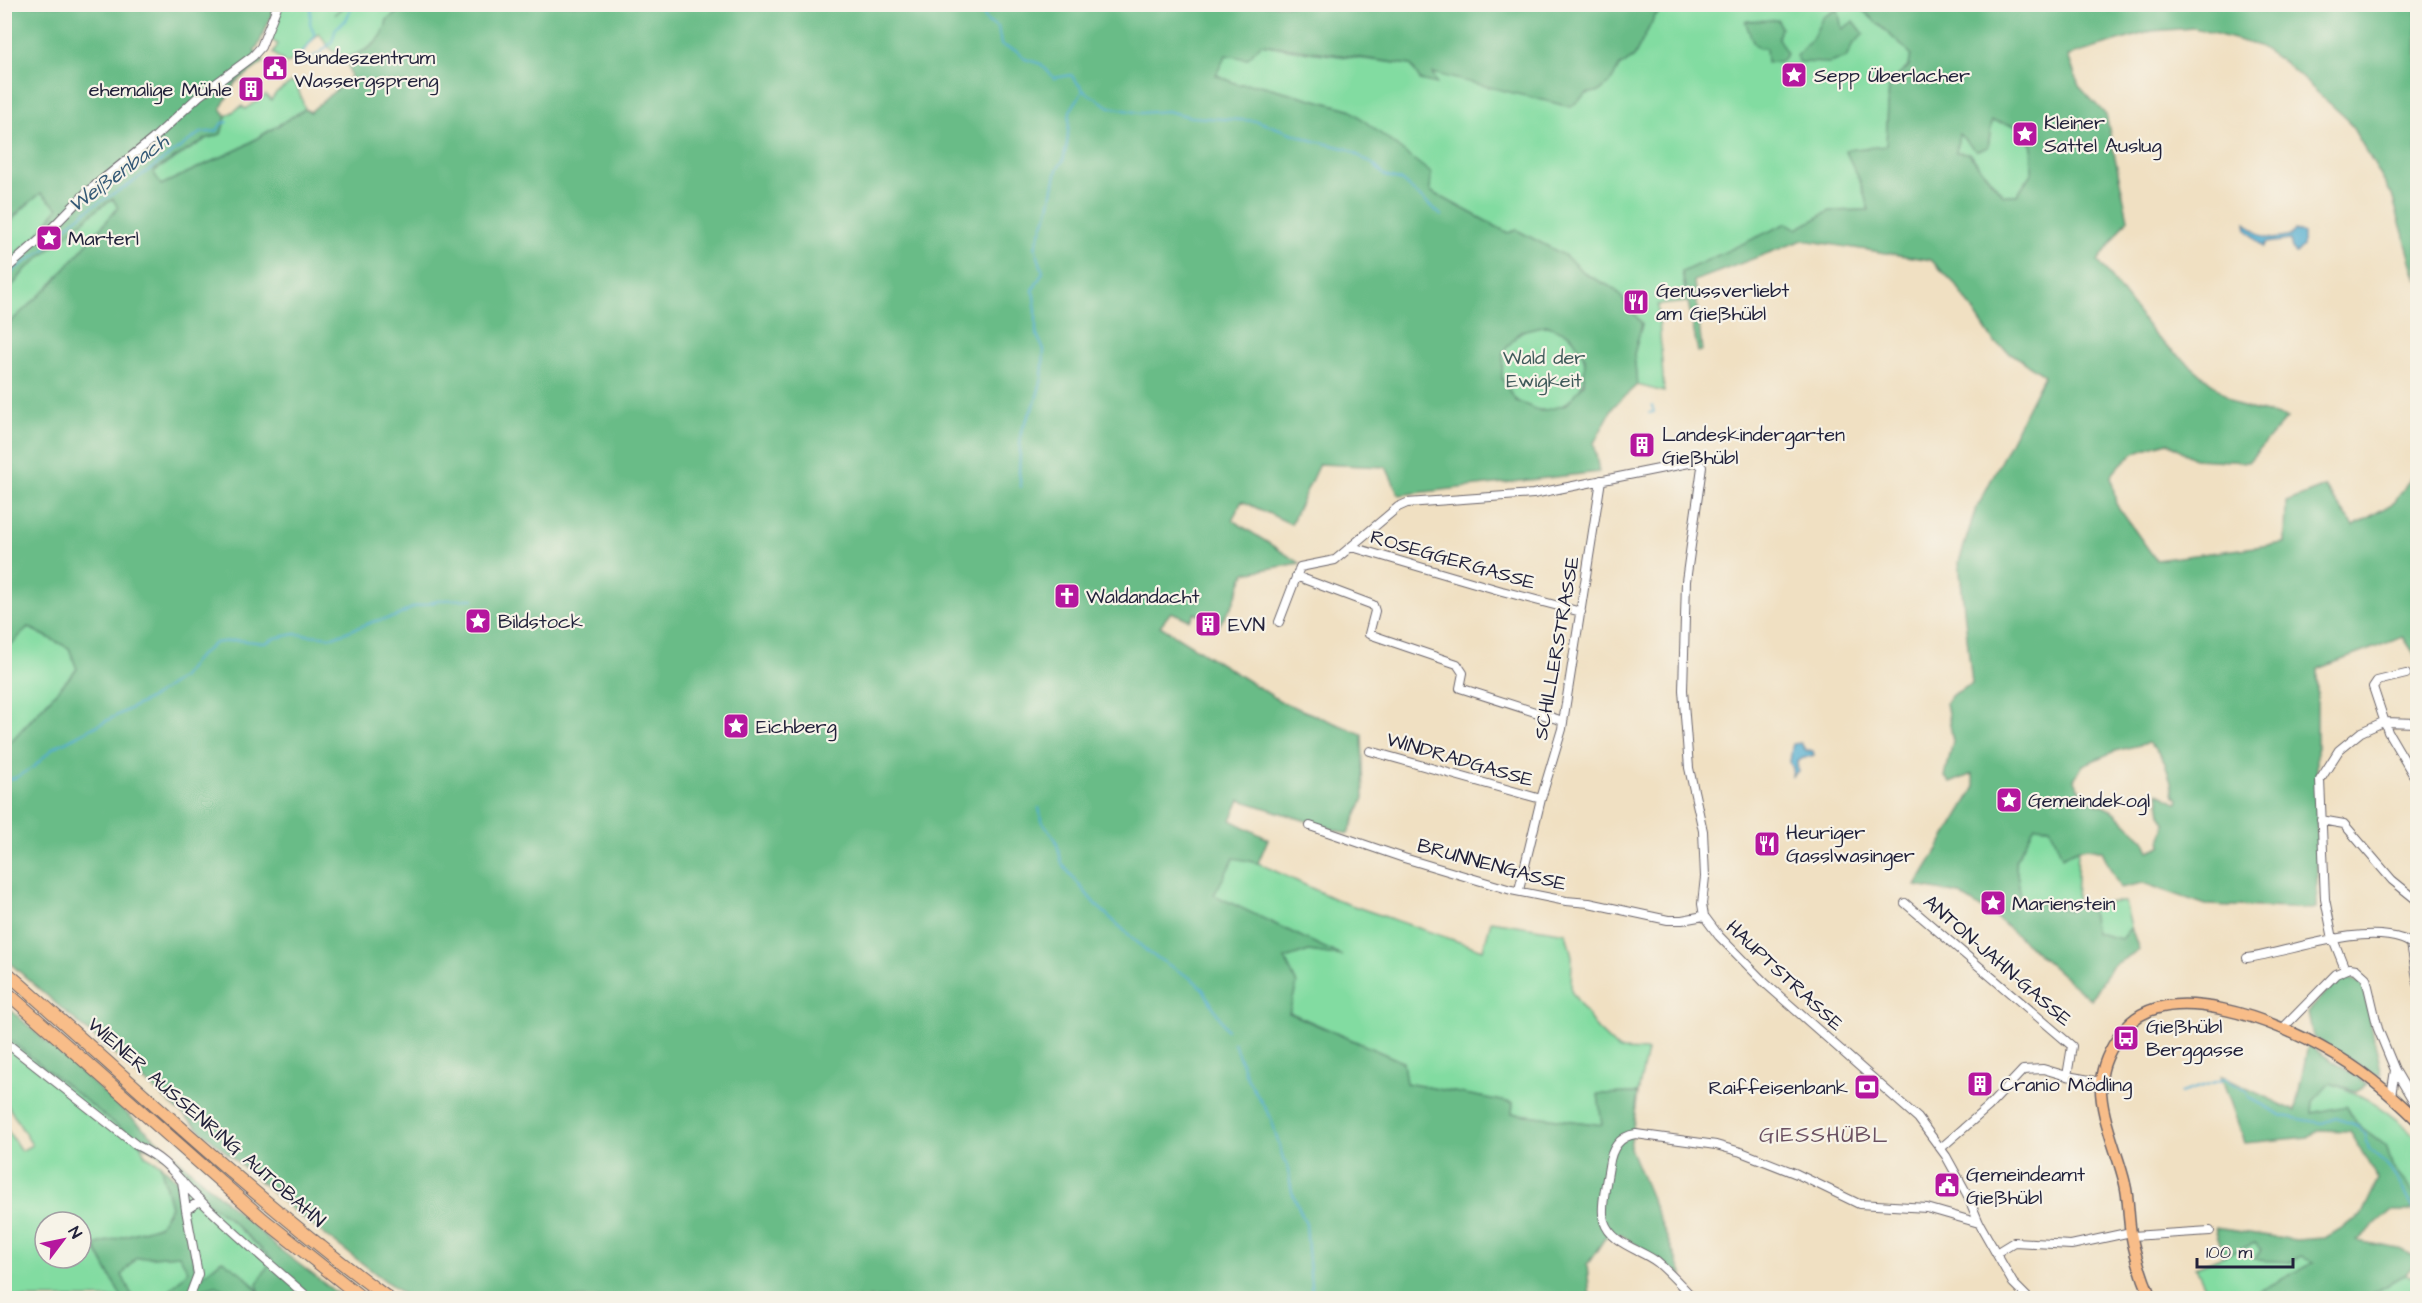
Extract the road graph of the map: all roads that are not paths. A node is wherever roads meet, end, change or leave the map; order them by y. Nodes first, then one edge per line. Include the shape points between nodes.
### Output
1 (278, 4) edge
2 (4, 271) edge
3 (1601, 480) junction
4 (1352, 547) junction
5 (1296, 576) junction
6 (1581, 612) junction
7 (1279, 622) dead end
8 (2406, 674) dead end
9 (1563, 721) junction
10 (2383, 722) junction
11 (2418, 723) edge
12 (1370, 750) dead end
13 (2418, 783) edge
14 (1541, 799) junction
15 (2321, 820) junction
16 (1310, 826) dead end
17 (1519, 890) junction
18 (2418, 901) edge
19 (1905, 903) dead end
20 (1704, 916) junction
21 (2333, 939) junction
22 (2414, 946) edge
23 (2247, 958) dead end
24 (2345, 969) junction
25 (4, 970) edge
26 (2418, 984) edge
27 (4, 990) edge
28 (2282, 1029) junction
29 (4, 1041) edge
30 (2395, 1070) junction
31 (2067, 1076) junction
32 (2101, 1082) junction
33 (2391, 1096) junction
34 (2418, 1108) edge
35 (2418, 1121) edge
36 (1941, 1148) junction
37 (181, 1180) junction
38 (200, 1200) junction
39 (186, 1210) junction
40 (1978, 1223) junction
41 (2210, 1231) dead end
42 (2131, 1234) junction
43 (1996, 1252) junction
44 (189, 1299) edge
45 (309, 1299) edge
46 (362, 1299) edge
47 (388, 1299) edge
48 (1693, 1299) edge
49 (2028, 1299) edge
50 (2151, 1299) edge

1 - 2 street via 261,47 253,56 199,96 87,192
3 - 4 street via 1533,494 1407,503
3 - 6 street, SCHILLERSTRASSE
3 - 20 street, HAUPTSTRASSE via 1696,462 1702,467 1686,581 1683,690 1689,768 1703,831
4 - 5 street via 1335,560 1300,567
4 - 6 street, ROSEGGERGASSE
5 - 7 street
5 - 9 street via 1372,605 1375,610 1369,634 1457,664 1463,673 1460,688
6 - 9 street, SCHILLERSTRASSE
8 - 10 street via 2374,683
9 - 14 street, SCHILLERSTRASSE
10 - 11 street
10 - 13 street
10 - 15 street via 2361,732 2339,750 2320,780
12 - 14 street, WINDRADGASSE
14 - 17 street, SCHILLERSTRASSE
15 - 18 street via 2344,824 2392,880
15 - 21 street via 2325,899
16 - 17 street, BRUNNENGASSE via 1404,858
17 - 20 street, BRUNNENGASSE via 1668,920
19 - 31 street, ANTON-JAHN-GASSE via 2072,1046
20 - 36 street, HAUPTSTRASSE via 1765,983 1905,1105
21 - 22 street via 2378,934
21 - 23 street
21 - 24 street
22 - 26 street
24 - 28 street
24 - 30 street via 2356,969 2366,978 2378,1029
25 - 47 highway, WIENER AUSSENRING AUTOBAHN via 284,1216
27 - 46 highway, WIENER AUSSENRING AUTOBAHN via 263,1219
28 - 32 main road via 2197,1005 2152,1010 2127,1025 2110,1050
28 - 33 main road via 2341,1059
29 - 37 street via 136,1145 169,1165
30 - 33 street
30 - 34 street
31 - 32 street
31 - 36 street via 2043,1069 2023,1070
32 - 42 main road via 2125,1183
33 - 35 main road
36 - 40 street, HAUPTSTRASSE
37 - 38 street
37 - 39 street
38 - 39 street
38 - 45 street
39 - 44 street via 198,1274
40 - 43 street, HAUPTSTRASSE
40 - 48 street via 1927,1208 1859,1204 1767,1161 1716,1145 1636,1134 1623,1138 1611,1156 1603,1218 1607,1228 1616,1240 1657,1262
41 - 42 street
42 - 43 street via 2071,1245 2014,1242
42 - 50 main road
43 - 49 street, HAUPTSTRASSE via 2013,1283

